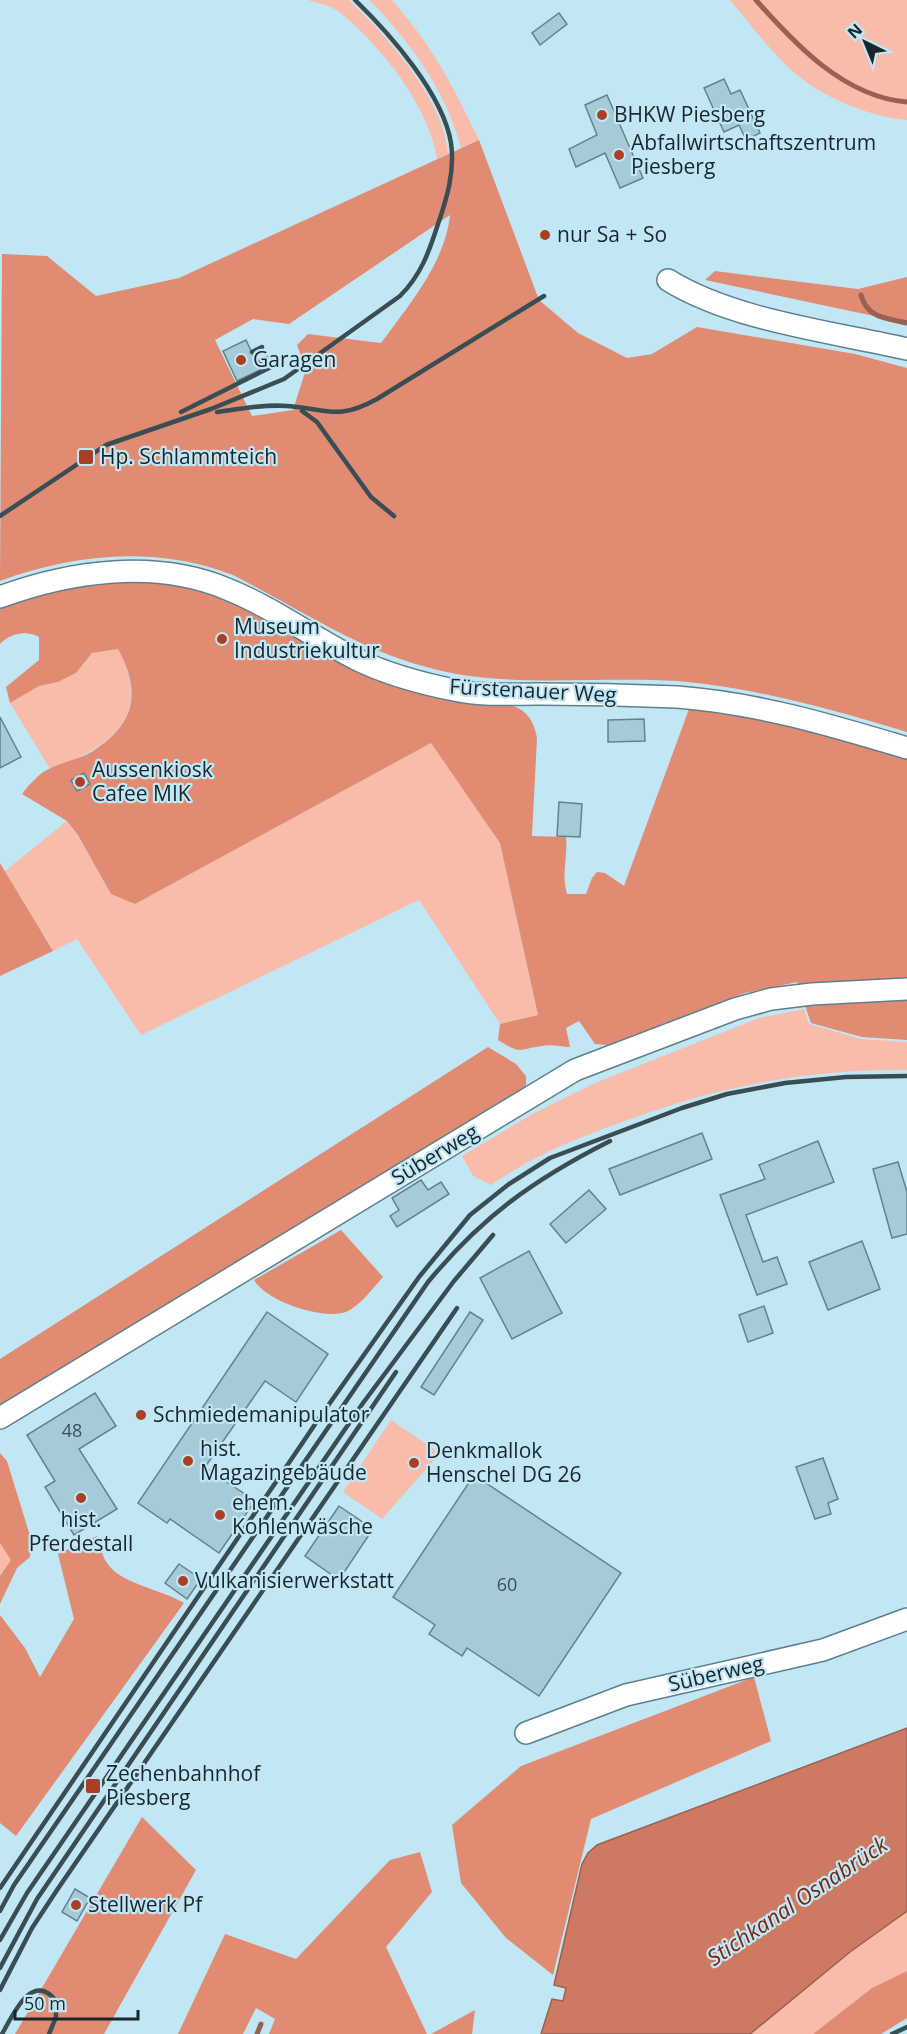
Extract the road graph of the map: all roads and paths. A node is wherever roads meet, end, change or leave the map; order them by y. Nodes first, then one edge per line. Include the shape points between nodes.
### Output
1 (668, 280) dead end
2 (907, 349) edge
3 (0, 597) edge
4 (907, 748) edge
5 (907, 989) edge
6 (0, 1418) edge
7 (907, 1619) edge
8 (526, 1733) dead end

1 - 2 street via 730,309
3 - 4 street, Fürstenauer Weg via 100,572 188,577 227,589 375,667 436,687 492,694 737,702
5 - 6 street, Süberweg via 771,999 575,1070
7 - 8 street, Süberweg via 823,1650 626,1695

